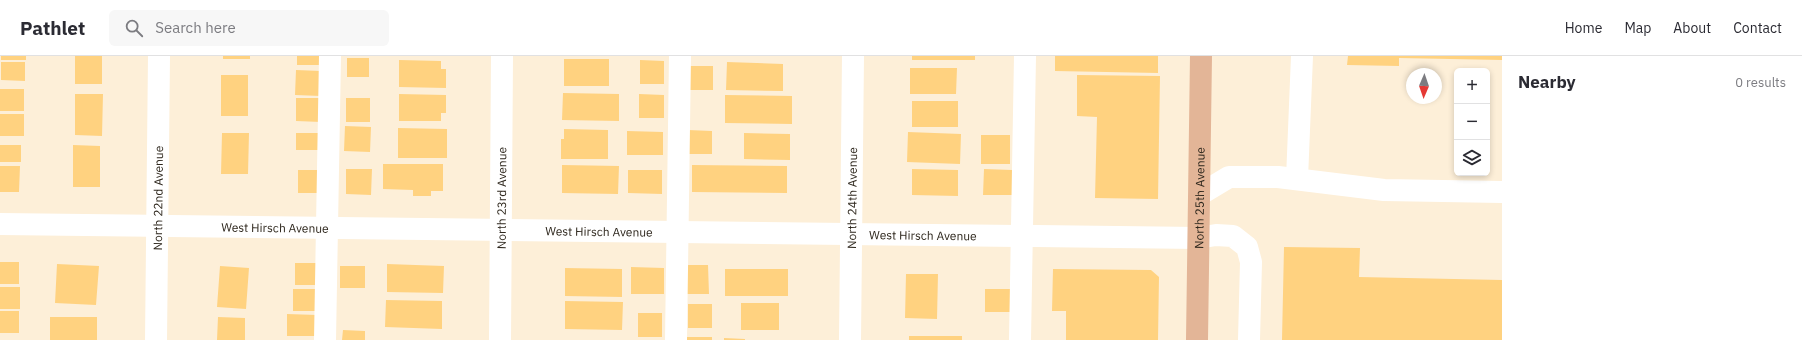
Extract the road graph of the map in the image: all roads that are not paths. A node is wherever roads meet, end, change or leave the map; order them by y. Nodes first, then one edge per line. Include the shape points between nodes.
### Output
1 (158, 56) edge
2 (330, 56) edge
3 (502, 56) edge
4 (680, 56) edge
5 (853, 56) edge
6 (1025, 56) edge
7 (1200, 56) edge
8 (1302, 56) edge
9 (1297, 179) junction
10 (1502, 192) edge
11 (1198, 195) junction
12 (0, 224) edge
13 (157, 226) junction
14 (326, 228) junction
15 (501, 230) junction
16 (678, 232) junction
17 (851, 234) junction
18 (1022, 236) junction
19 (1198, 238) junction
20 (156, 340) edge
21 (325, 340) edge
22 (500, 340) edge
23 (676, 340) edge
24 (850, 340) edge
25 (1020, 340) edge
26 (1197, 340) edge
27 (1249, 340) edge

1 - 13 street, North 22nd Avenue
2 - 14 street
3 - 15 street, North 23rd Avenue
4 - 16 street
5 - 17 street, North 24th Avenue
6 - 18 street
7 - 11 main road, North 25th Avenue
8 - 9 street
9 - 10 street via 1384,190
9 - 11 street via 1228,177
11 - 19 main road, North 25th Avenue
12 - 13 street, West Hirsch Avenue
13 - 14 street, West Hirsch Avenue
13 - 20 street, North 22nd Avenue
14 - 15 street, West Hirsch Avenue
14 - 21 street
15 - 16 street, West Hirsch Avenue
15 - 22 street, North 23rd Avenue
16 - 17 street, West Hirsch Avenue
16 - 23 street
17 - 18 street, West Hirsch Avenue
17 - 24 street, North 24th Avenue
18 - 19 street, West Hirsch Avenue
18 - 25 street
19 - 26 main road, North 25th Avenue
19 - 27 street, West Hirsch Avenue via 1233,236 1247,247 1251,262

